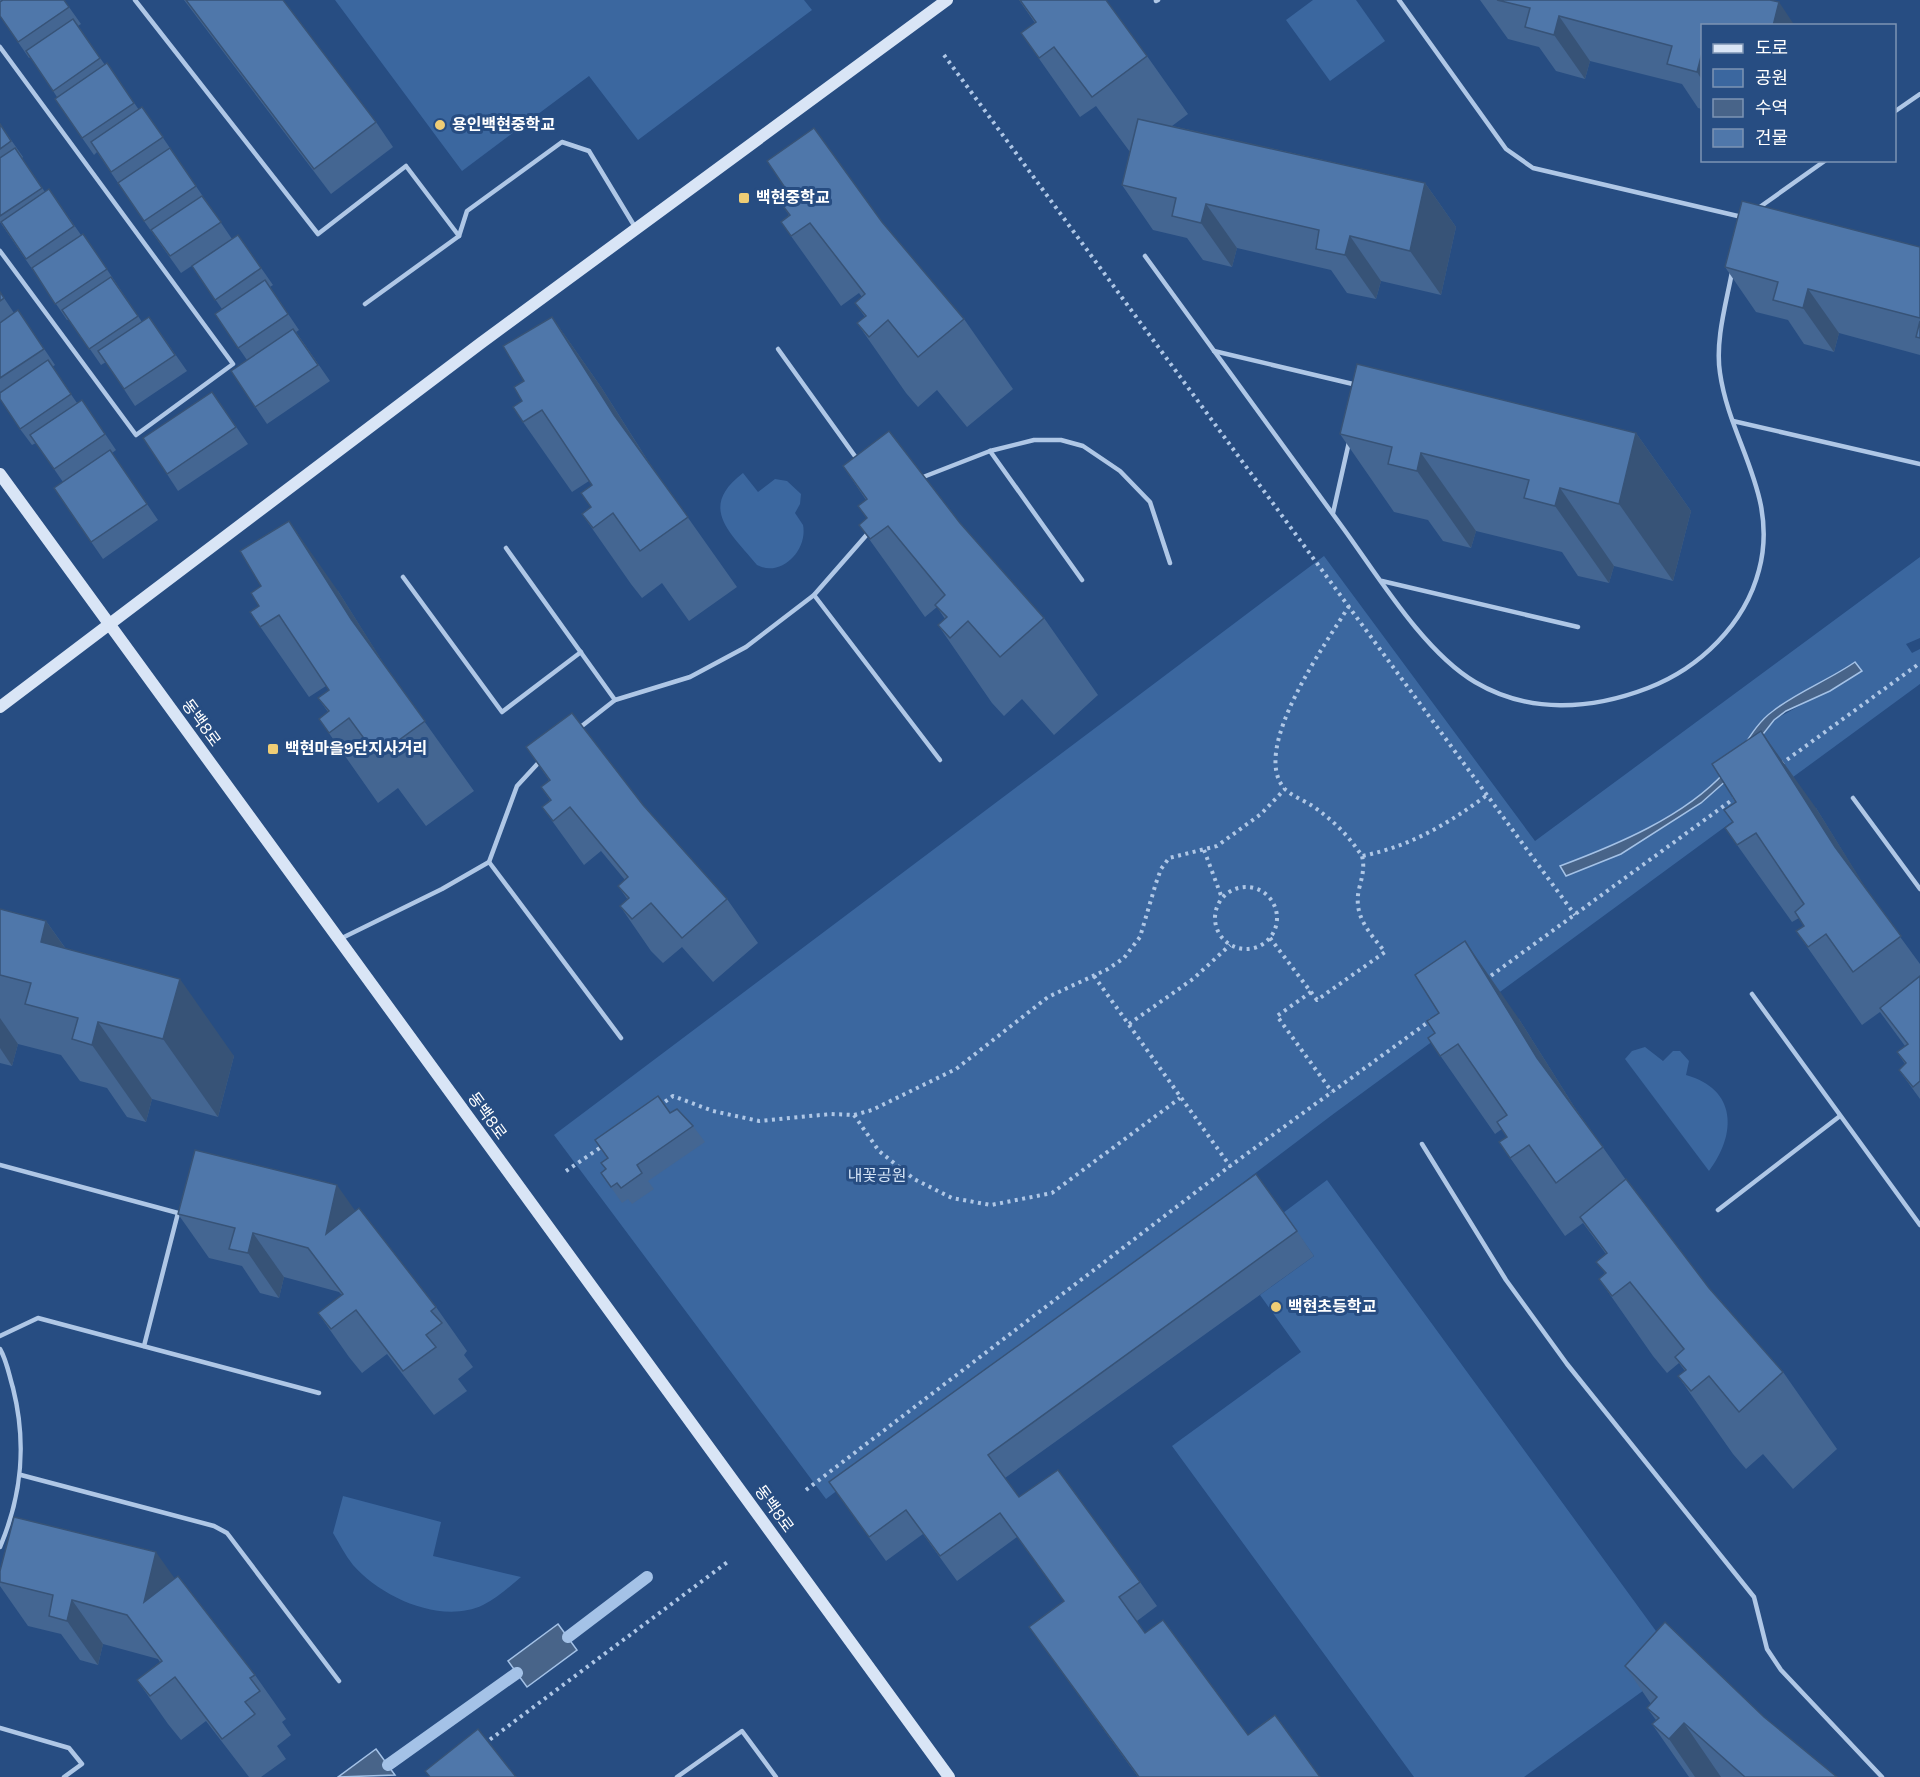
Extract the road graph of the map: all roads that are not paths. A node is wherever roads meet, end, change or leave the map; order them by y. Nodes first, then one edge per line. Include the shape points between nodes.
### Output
1 (135, 0) edge
2 (947, 0) edge
3 (1399, 0) edge
4 (0, 47) edge
5 (1920, 94) edge
6 (1896, 111) edge
7 (1823, 162) edge
8 (1744, 218) junction
9 (636, 229) junction
10 (1742, 229) edge
11 (459, 236) junction
12 (0, 251) edge
13 (1145, 256) dead end
14 (1734, 264) edge
15 (365, 304) dead end
16 (778, 349) dead end
17 (1214, 351) junction
18 (1362, 387) edge
19 (1733, 421) junction
20 (1352, 433) edge
21 (990, 451) junction
22 (1920, 464) edge
23 (864, 469) edge
24 (0, 474) edge
25 (915, 481) edge
26 (1333, 514) junction
27 (874, 526) edge
28 (506, 548) dead end
29 (1170, 563) dead end
30 (403, 577) dead end
31 (1082, 580) dead end
32 (1382, 581) junction
33 (814, 595) junction
34 (110, 625) junction
35 (1578, 627) dead end
36 (581, 652) junction
37 (615, 700) junction
38 (0, 707) edge
39 (569, 736) edge
40 (542, 759) edge
41 (940, 760) dead end
42 (1853, 798) dead end
43 (489, 862) junction
44 (1920, 889) edge
45 (337, 940) junction
46 (1752, 994) dead end
47 (621, 1038) dead end
48 (1840, 1116) junction
49 (1422, 1144) dead end
50 (0, 1165) edge
51 (1718, 1210) dead end
52 (1920, 1225) edge
53 (0, 1335) edge
54 (144, 1346) junction
55 (0, 1348) edge
56 (319, 1393) dead end
57 (21, 1475) junction
58 (0, 1547) edge
59 (339, 1681) dead end
60 (0, 1728) edge
61 (64, 1777) edge
62 (677, 1777) edge
63 (776, 1777) edge
64 (949, 1777) edge
65 (1882, 1777) edge

1 - 11 lane via 318,234 406,166
2 - 9 street
3 - 8 lane via 1506,149 1533,168
4 - 12 lane via 233,364 136,435
5 - 6 lane
7 - 8 lane
8 - 10 lane
9 - 11 lane via 589,151 561,142 467,211
9 - 34 street
11 - 15 lane
13 - 17 lane
14 - 19 lane via 1719,344 1725,398
16 - 23 lane
17 - 18 lane
17 - 26 lane
19 - 22 lane
19 - 32 lane via 1760,490 1764,521 1760,569 1740,615 1725,634 1706,654 1657,684 1628,696 1569,707 1533,704 1501,695 1447,662
20 - 26 lane
21 - 25 lane
21 - 29 lane via 1034,440 1061,440 1083,446 1103,458 1150,502
21 - 31 lane
24 - 34 street, 동백8로
26 - 32 lane
27 - 33 lane
28 - 36 lane
30 - 36 lane via 502,712
32 - 35 lane
33 - 37 lane via 716,665
33 - 41 lane
34 - 38 street
34 - 45 street, 동백8로
36 - 37 lane
37 - 39 lane
40 - 43 lane via 517,786
42 - 44 lane
43 - 45 lane
43 - 47 lane
45 - 64 street, 동백8로
46 - 48 lane
48 - 51 lane
48 - 52 lane
49 - 65 lane via 1506,1280 1567,1364 1754,1597 1767,1649 1781,1670
50 - 54 lane via 178,1213
53 - 54 lane via 38,1318
54 - 56 lane
55 - 57 lane via 15,1399
57 - 58 lane via 14,1512
57 - 59 lane via 214,1526 226,1533
60 - 61 lane via 69,1748 82,1764
62 - 63 lane via 742,1731

